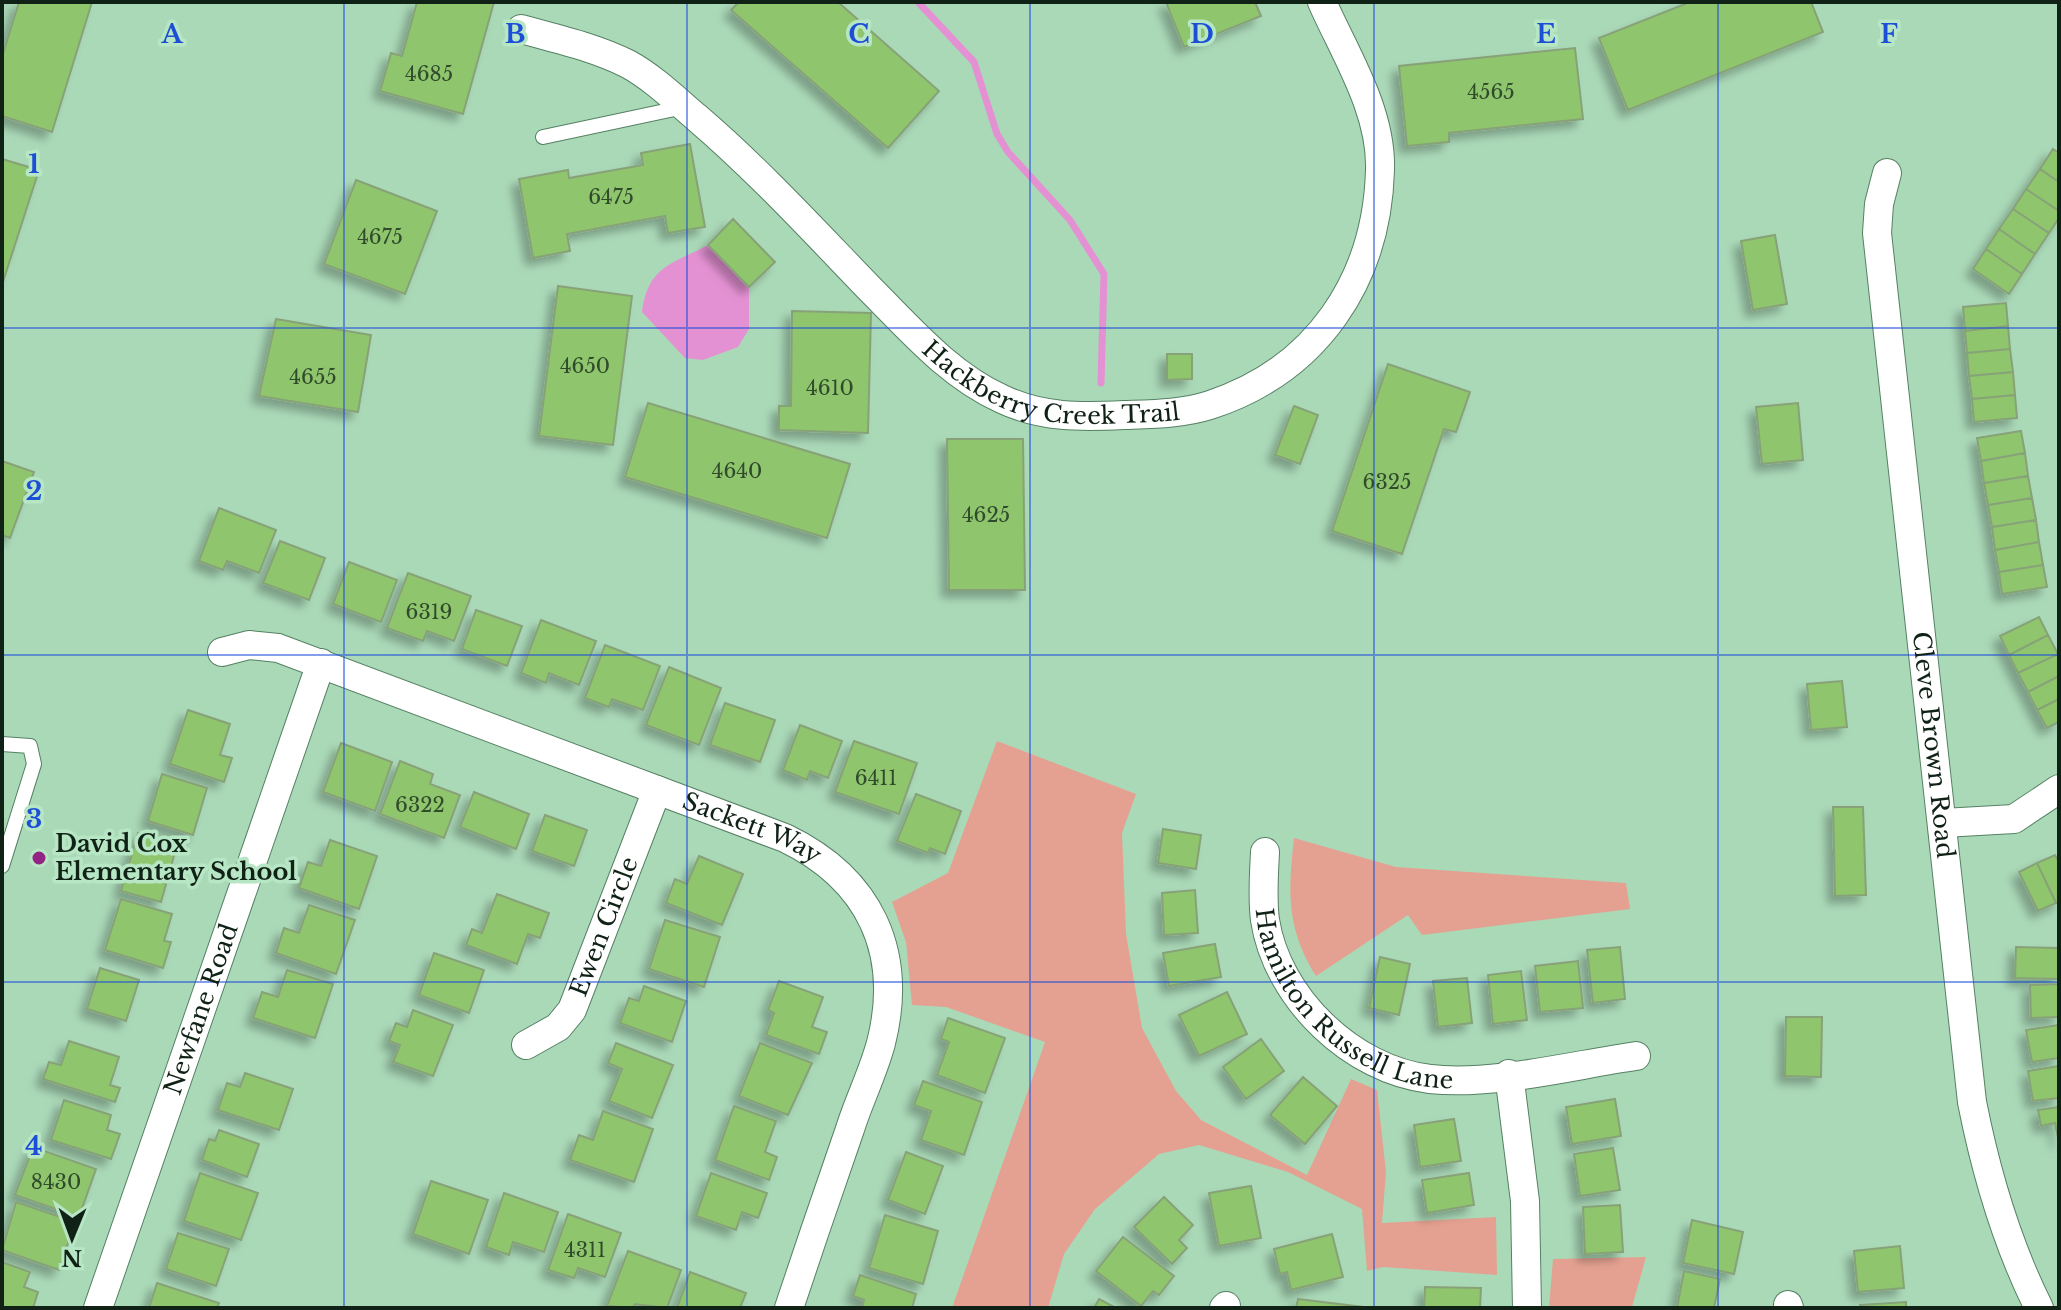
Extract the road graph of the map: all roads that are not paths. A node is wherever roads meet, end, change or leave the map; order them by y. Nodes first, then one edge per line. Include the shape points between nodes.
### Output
1 (1322, 2) edge
2 (521, 29) dead end
3 (685, 107) junction
4 (543, 137) dead end
5 (1887, 173) dead end
6 (222, 652) dead end
7 (321, 663) junction
8 (2, 744) edge
9 (2059, 789) edge
10 (657, 790) junction
11 (1943, 823) junction
12 (1265, 852) dead end
13 (2, 866) edge
14 (526, 1045) dead end
15 (1636, 1056) dead end
16 (1509, 1074) junction
17 (98, 1308) edge
18 (789, 1308) edge
19 (1527, 1308) edge
20 (2039, 1308) edge

1 - 3 street, Hackberry Creek Trail via 1377,135 1378,197 1364,263 1338,313 1297,357 1221,400 1172,413 1071,418 1034,412 965,377 928,348 733,148
2 - 3 street, Hackberry Creek Trail via 600,51 632,66
3 - 4 lane
5 - 11 street, Cleve Brown Road via 1877,233
6 - 7 street, Sackett Way via 249,645 278,648
7 - 10 street, Sackett Way
7 - 17 street, Newfane Road
8 - 13 lane via 30,746 34,764
9 - 11 street via 2014,819
10 - 14 street, Ewen Circle via 572,1010 558,1027
10 - 18 street, Sackett Way via 815,853 836,869 867,909 887,963 880,1046
11 - 20 street, Cleve Brown Road via 1972,1102 1985,1166 2009,1240
12 - 16 street, Hamilton Russell Lane via 1270,939 1283,974 1322,1024 1365,1058 1396,1073 1433,1079
15 - 16 street, Hamilton Russell Lane
16 - 19 street via 1525,1201

